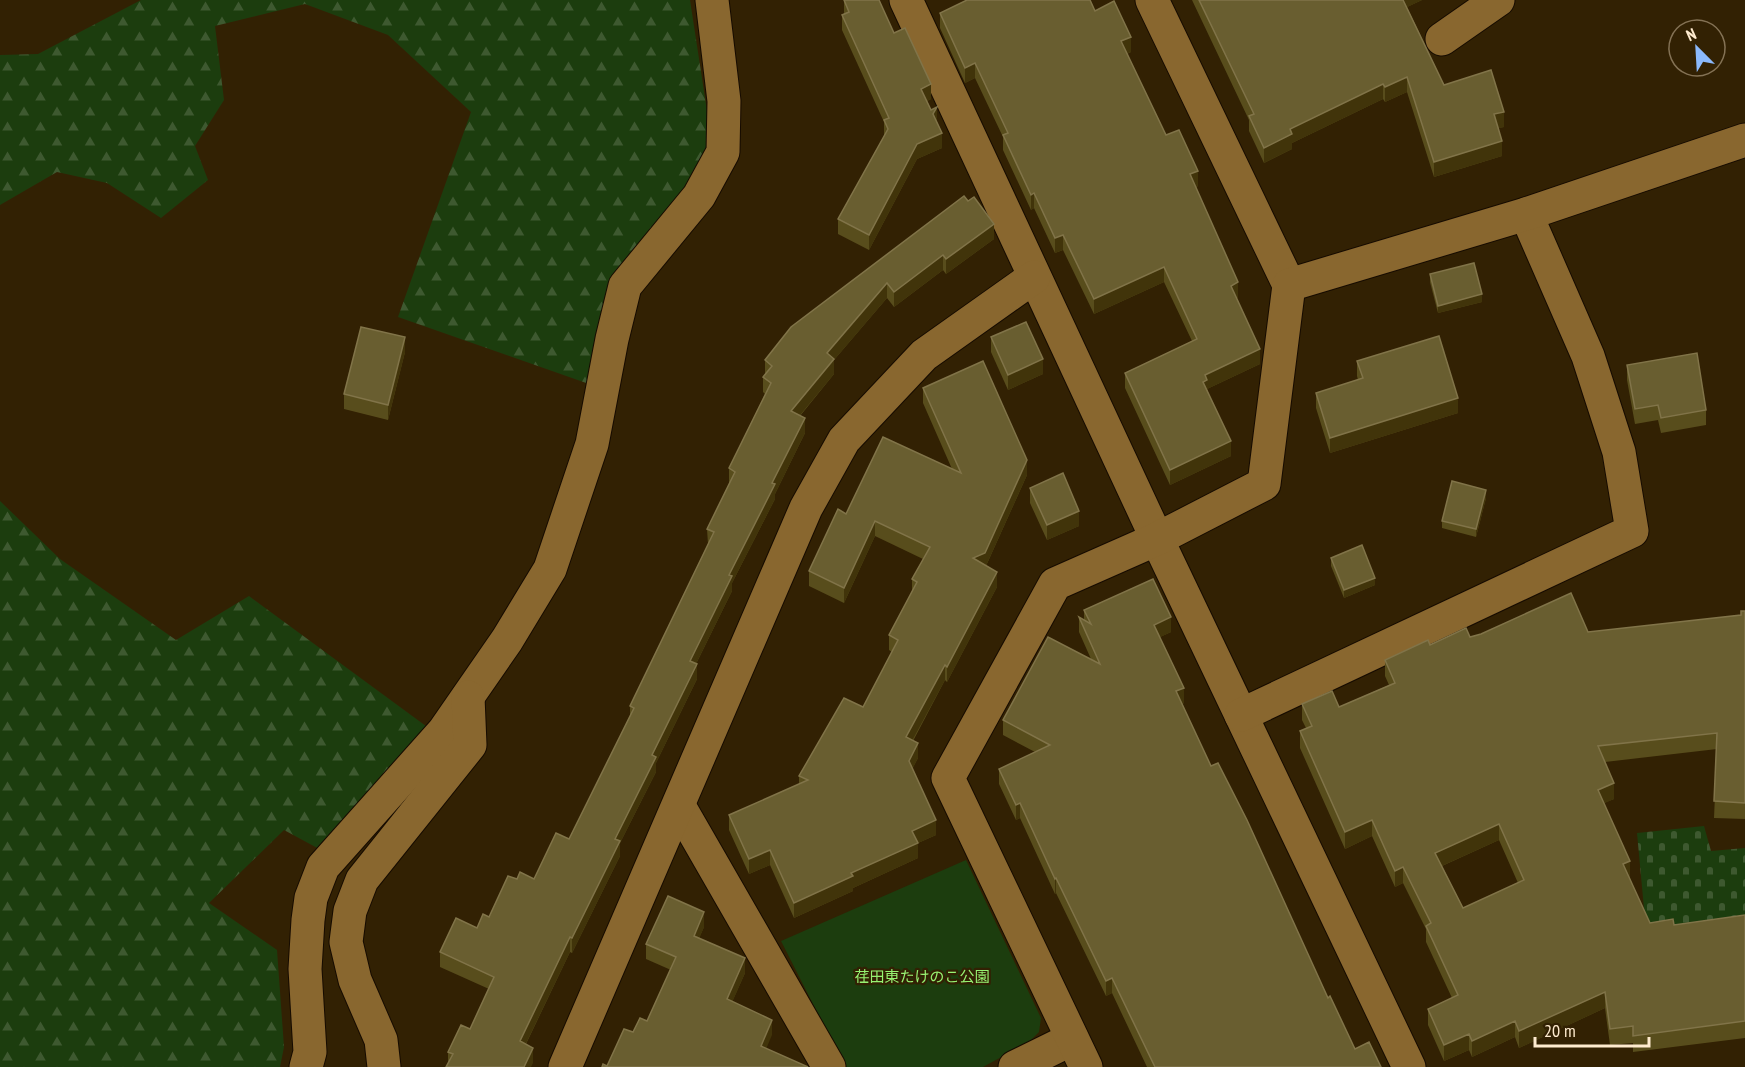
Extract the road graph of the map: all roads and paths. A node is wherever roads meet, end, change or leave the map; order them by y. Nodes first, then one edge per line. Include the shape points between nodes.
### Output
1 (712, 0) edge
2 (906, 0) edge
3 (1152, 0) edge
4 (1498, 0) edge
5 (1442, 39) dead end
6 (1745, 140) edge
7 (1526, 214) junction
8 (1034, 277) junction
9 (1289, 285) junction
10 (1157, 539) junction
11 (468, 697) junction
12 (1241, 715) junction
13 (679, 806) junction
14 (1079, 1053) edge
15 (306, 1067) edge
16 (384, 1067) edge
17 (565, 1067) edge
18 (829, 1067) edge
19 (1015, 1067) edge
20 (1409, 1067) edge

1 - 11 street via 724,101 723,152 699,196 625,286 592,444 549,569
2 - 8 street
3 - 9 street
4 - 5 street
6 - 7 street
7 - 9 street
7 - 12 street via 1588,356 1619,452 1632,531
8 - 10 street
8 - 13 street via 924,355 844,440 806,508
9 - 10 street via 1264,484
10 - 12 street
10 - 14 street via 1055,584 948,777
11 - 15 street via 444,731 323,867 311,898 308,920 305,969 310,1052
11 - 16 street via 470,746 362,880 350,911 346,942 355,980 381,1040
12 - 20 street
13 - 17 street
13 - 18 street
14 - 19 street

